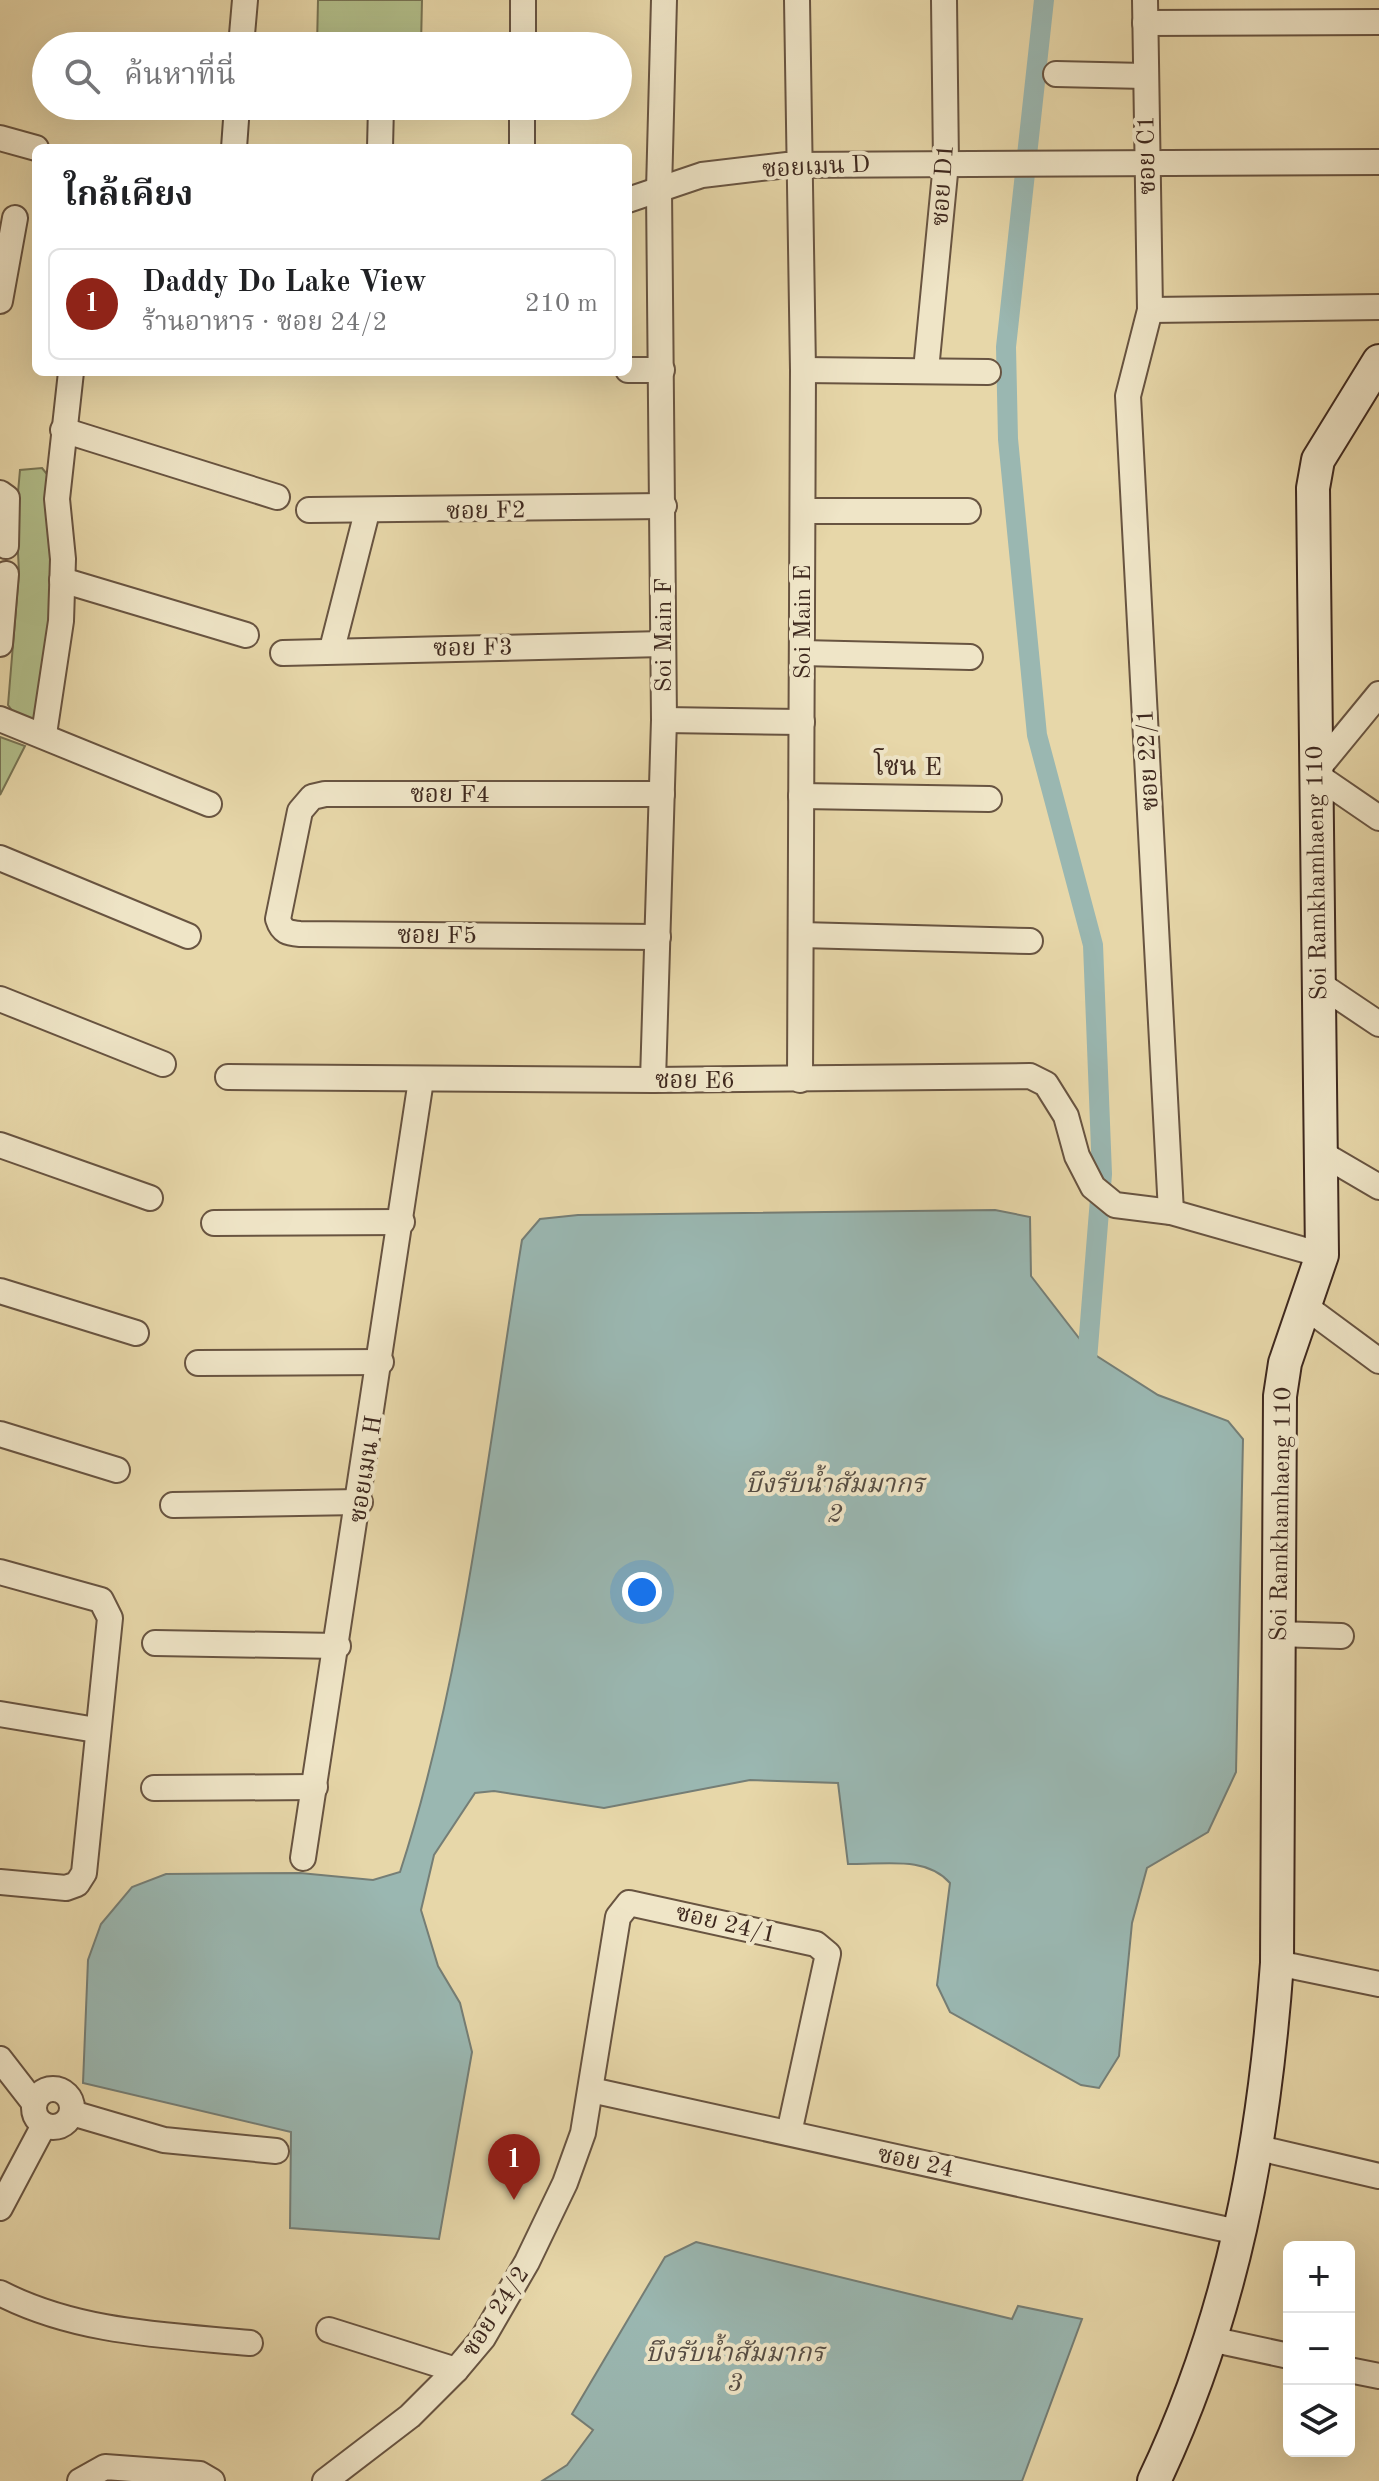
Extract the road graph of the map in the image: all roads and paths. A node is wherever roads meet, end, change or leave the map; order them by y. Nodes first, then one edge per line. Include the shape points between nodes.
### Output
1 (245, 0) edge
2 (523, 0) edge
3 (664, 0) edge
4 (797, 0) edge
5 (944, 0) edge
6 (1145, 12) edge
7 (1379, 22) edge
8 (242, 32) edge
9 (523, 32) edge
10 (1056, 74) dead end
11 (1145, 76) junction
12 (236, 120) edge
13 (381, 120) edge
14 (522, 120) edge
15 (0, 138) edge
16 (234, 144) edge
17 (380, 144) edge
18 (522, 144) edge
19 (32, 147) edge
20 (1146, 162) junction
21 (1379, 162) edge
22 (946, 163) junction
23 (802, 164) junction
24 (659, 190) junction
25 (632, 199) edge
26 (15, 218) dead end
27 (0, 301) edge
28 (1379, 307) edge
29 (1150, 310) junction
30 (1379, 361) edge
31 (632, 370) edge
32 (662, 370) junction
33 (803, 370) junction
34 (926, 370) junction
35 (988, 372) dead end
36 (70, 376) edge
37 (63, 430) junction
38 (0, 493) edge
39 (277, 497) dead end
40 (664, 506) junction
41 (309, 510) dead end
42 (803, 511) junction
43 (968, 511) dead end
44 (367, 512) junction
45 (3, 545) edge
46 (3, 575) edge
47 (62, 580) junction
48 (246, 635) dead end
49 (0, 644) edge
50 (663, 644) junction
51 (332, 649) junction
52 (283, 653) dead end
53 (802, 653) junction
54 (970, 657) dead end
55 (1379, 694) edge
56 (0, 719) edge
57 (664, 720) junction
58 (802, 722) junction
59 (44, 734) junction
60 (1315, 777) junction
61 (662, 794) junction
62 (801, 796) junction
63 (989, 799) dead end
64 (209, 804) dead end
65 (1379, 818) edge
66 (0, 858) edge
67 (289, 865) joint
68 (801, 935) junction
69 (188, 936) dead end
70 (658, 937) junction
71 (1030, 941) dead end
72 (1318, 983) junction
73 (0, 999) edge
74 (1379, 1024) edge
75 (163, 1064) dead end
76 (228, 1077) dead end
77 (421, 1080) junction
78 (653, 1080) junction
79 (800, 1080) junction
80 (0, 1145) edge
81 (1321, 1153) junction
82 (1379, 1187) edge
83 (150, 1198) dead end
84 (1171, 1212) junction
85 (402, 1222) junction
86 (214, 1223) dead end
87 (1322, 1255) junction
88 (0, 1291) edge
89 (1306, 1307) junction
90 (136, 1333) dead end
91 (1379, 1361) edge
92 (381, 1362) junction
93 (198, 1363) dead end
94 (0, 1434) edge
95 (117, 1470) dead end
96 (360, 1502) junction
97 (173, 1505) dead end
98 (0, 1572) edge
99 (1277, 1634) junction
100 (1341, 1636) dead end
101 (155, 1643) dead end
102 (338, 1646) junction
103 (0, 1714) edge
104 (96, 1730) junction
105 (315, 1787) junction
106 (154, 1788) dead end
107 (303, 1858) dead end
108 (0, 1882) edge
109 (1277, 1963) junction
110 (1379, 1984) edge
111 (0, 2059) edge
112 (591, 2090) junction
113 (34, 2103) junction
114 (72, 2113) junction
115 (44, 2125) junction
116 (789, 2133) junction
117 (1259, 2148) junction
118 (276, 2151) dead end
119 (1379, 2176) edge
120 (0, 2208) edge
121 (1242, 2233) junction
122 (0, 2293) edge
123 (329, 2330) dead end
124 (1210, 2339) junction
125 (250, 2343) dead end
126 (1283, 2355) edge
127 (456, 2370) junction
128 (1355, 2371) edge
129 (1379, 2376) edge
130 (80, 2481) edge
131 (212, 2481) edge
132 (325, 2481) edge
133 (1154, 2481) edge

1 - 8 street
2 - 9 street
3 - 24 street, Soi Main F
4 - 23 street, Soi Main E
5 - 22 street, ซอย D1
6 - 7 street
6 - 11 street, ซอย C1
10 - 11 street
11 - 20 street, ซอย C1
12 - 16 street
13 - 17 street
14 - 18 street
15 - 19 street
20 - 21 street, ซอยเมน D
20 - 22 street, ซอยเมน D
20 - 29 street, ซอย C1
22 - 23 street, ซอยเมน D
22 - 34 street, ซอย D1
23 - 24 street, ซอยเมน D via 702,175
23 - 33 street, Soi Main E
24 - 25 street, ซอยเมน D
24 - 32 street, Soi Main F
26 - 27 street
28 - 29 street
29 - 84 street, ซอย 22/1 via 1128,396
30 - 60 street, Soi Ramkhamhaeng 110 via 1318,460 1313,488
31 - 32 street
32 - 40 street, Soi Main F
33 - 34 street
33 - 42 street, Soi Main E
34 - 35 street
36 - 37 street
37 - 39 street
37 - 47 street via 57,499
38 - 45 street via 10,511
40 - 44 street, ซอย F2
40 - 50 street, Soi Main F
41 - 44 street, ซอย F2
42 - 43 street
42 - 53 street, Soi Main E
44 - 51 street
45 - 46 street via 14,558
46 - 49 street
47 - 48 street
47 - 59 street via 57,668
50 - 51 street, ซอย F3
50 - 57 street, Soi Main F
51 - 52 street, ซอย F3
53 - 54 street
53 - 58 street, Soi Main E
55 - 60 street
56 - 59 street
57 - 58 street
57 - 61 street, Soi Main F
58 - 62 street, Soi Main E
59 - 64 street
60 - 65 street
60 - 72 street, Soi Ramkhamhaeng 110
61 - 67 street, ซอย F4 via 325,794 312,797 300,811
61 - 70 street, Soi Main F
62 - 63 street
62 - 68 street, Soi Main E
66 - 69 street
67 - 70 street, ซอย F5 via 278,919 287,933
68 - 71 street
68 - 79 street, Soi Main E
70 - 78 street, Soi Main F
72 - 74 street
72 - 81 street, Soi Ramkhamhaeng 110
73 - 75 street
76 - 77 street, ซอย E6
77 - 78 street, ซอย E6
77 - 85 street, ซอยเมน H
78 - 79 street, ซอย E6
79 - 84 street, ซอย E6 via 1030,1076 1046,1084 1066,1116 1093,1187 1114,1204
80 - 83 street
81 - 82 street
81 - 87 street, Soi Ramkhamhaeng 110
84 - 87 street
85 - 86 street
85 - 92 street, ซอยเมน H
87 - 89 street, Soi Ramkhamhaeng 110
88 - 90 street
89 - 91 street
89 - 99 street, Soi Ramkhamhaeng 110 via 1285,1363 1280,1396
92 - 93 street
92 - 96 street, ซอยเมน H
94 - 95 street
96 - 97 street
96 - 102 street, ซอยเมน H
98 - 104 street via 87,1595 108,1609
99 - 100 street
99 - 109 street, Soi Ramkhamhaeng 110
101 - 102 street
102 - 105 street, ซอยเมน H
103 - 104 street
104 - 108 street via 84,1873 66,1888
105 - 106 street
105 - 107 street, ซอยเมน H
109 - 110 street
109 - 117 street, Soi Ramkhamhaeng 110
111 - 113 street
112 - 116 street, ซอย 24
112 - 116 street, ซอย 24/1 via 618,1917 629,1903 642,1904 816,1944 828,1954
112 - 127 street, ซอย 24/2 via 565,2183 527,2262 483,2338
113 - 114 street via 42,2092 55,2089 67,2094
113 - 115 street via 35,2116
114 - 115 street via 61,2126
114 - 118 street via 164,2140
115 - 120 street
116 - 121 street, ซอย 24
117 - 119 street
117 - 121 street, Soi Ramkhamhaeng 110
121 - 124 street, Soi Ramkhamhaeng 110
122 - 125 street via 76,2322
123 - 127 street
124 - 126 street
124 - 133 street, Soi Ramkhamhaeng 110 via 1189,2407
127 - 132 street, ซอย 24/2 via 410,2416
128 - 129 street
130 - 131 street via 105,2467 200,2474

